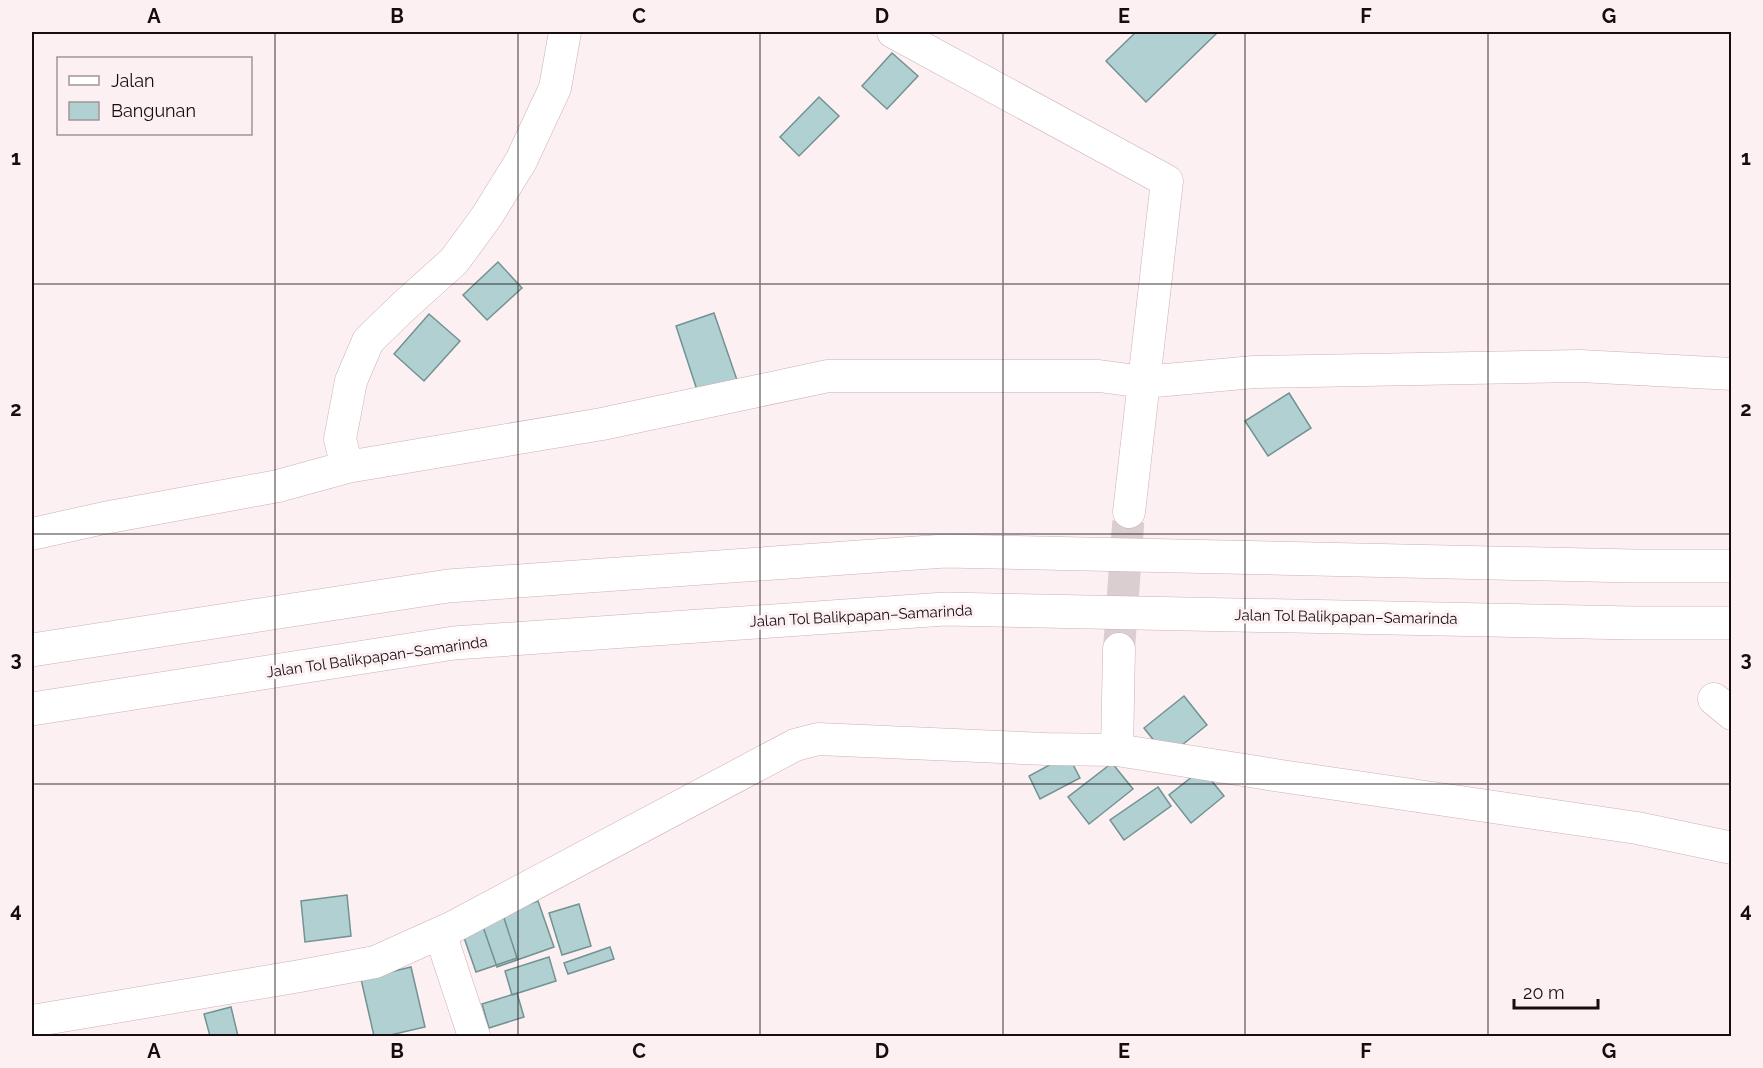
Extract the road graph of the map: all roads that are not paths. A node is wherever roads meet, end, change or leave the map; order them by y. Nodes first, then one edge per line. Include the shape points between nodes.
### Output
1 (565, 32) edge
2 (893, 32) edge
3 (1731, 374) edge
4 (1144, 382) junction
5 (347, 466) junction
6 (1129, 512) tunnel mouth
7 (32, 534) edge
8 (1731, 566) edge
9 (1731, 623) edge
10 (1119, 649) tunnel mouth
11 (32, 650) edge
12 (32, 709) edge
13 (1117, 750) junction
14 (1731, 848) edge
15 (440, 933) junction
16 (32, 1021) edge
17 (474, 1036) edge

1 - 5 street via 555,88 521,161 487,216 454,261 368,341 351,381 340,439
2 - 4 street via 1167,181
3 - 4 street via 1580,366 1254,372
4 - 5 street via 1099,376 828,376 602,424
4 - 6 street
5 - 7 street via 278,486
8 - 11 highway via 945,551 448,586
9 - 12 highway, Jalan Tol Balikpapan–Samarinda via 945,609 454,643
10 - 13 street
13 - 14 street via 1637,828
13 - 15 street via 842,738 811,741 785,750
15 - 16 street via 375,962
15 - 17 street

